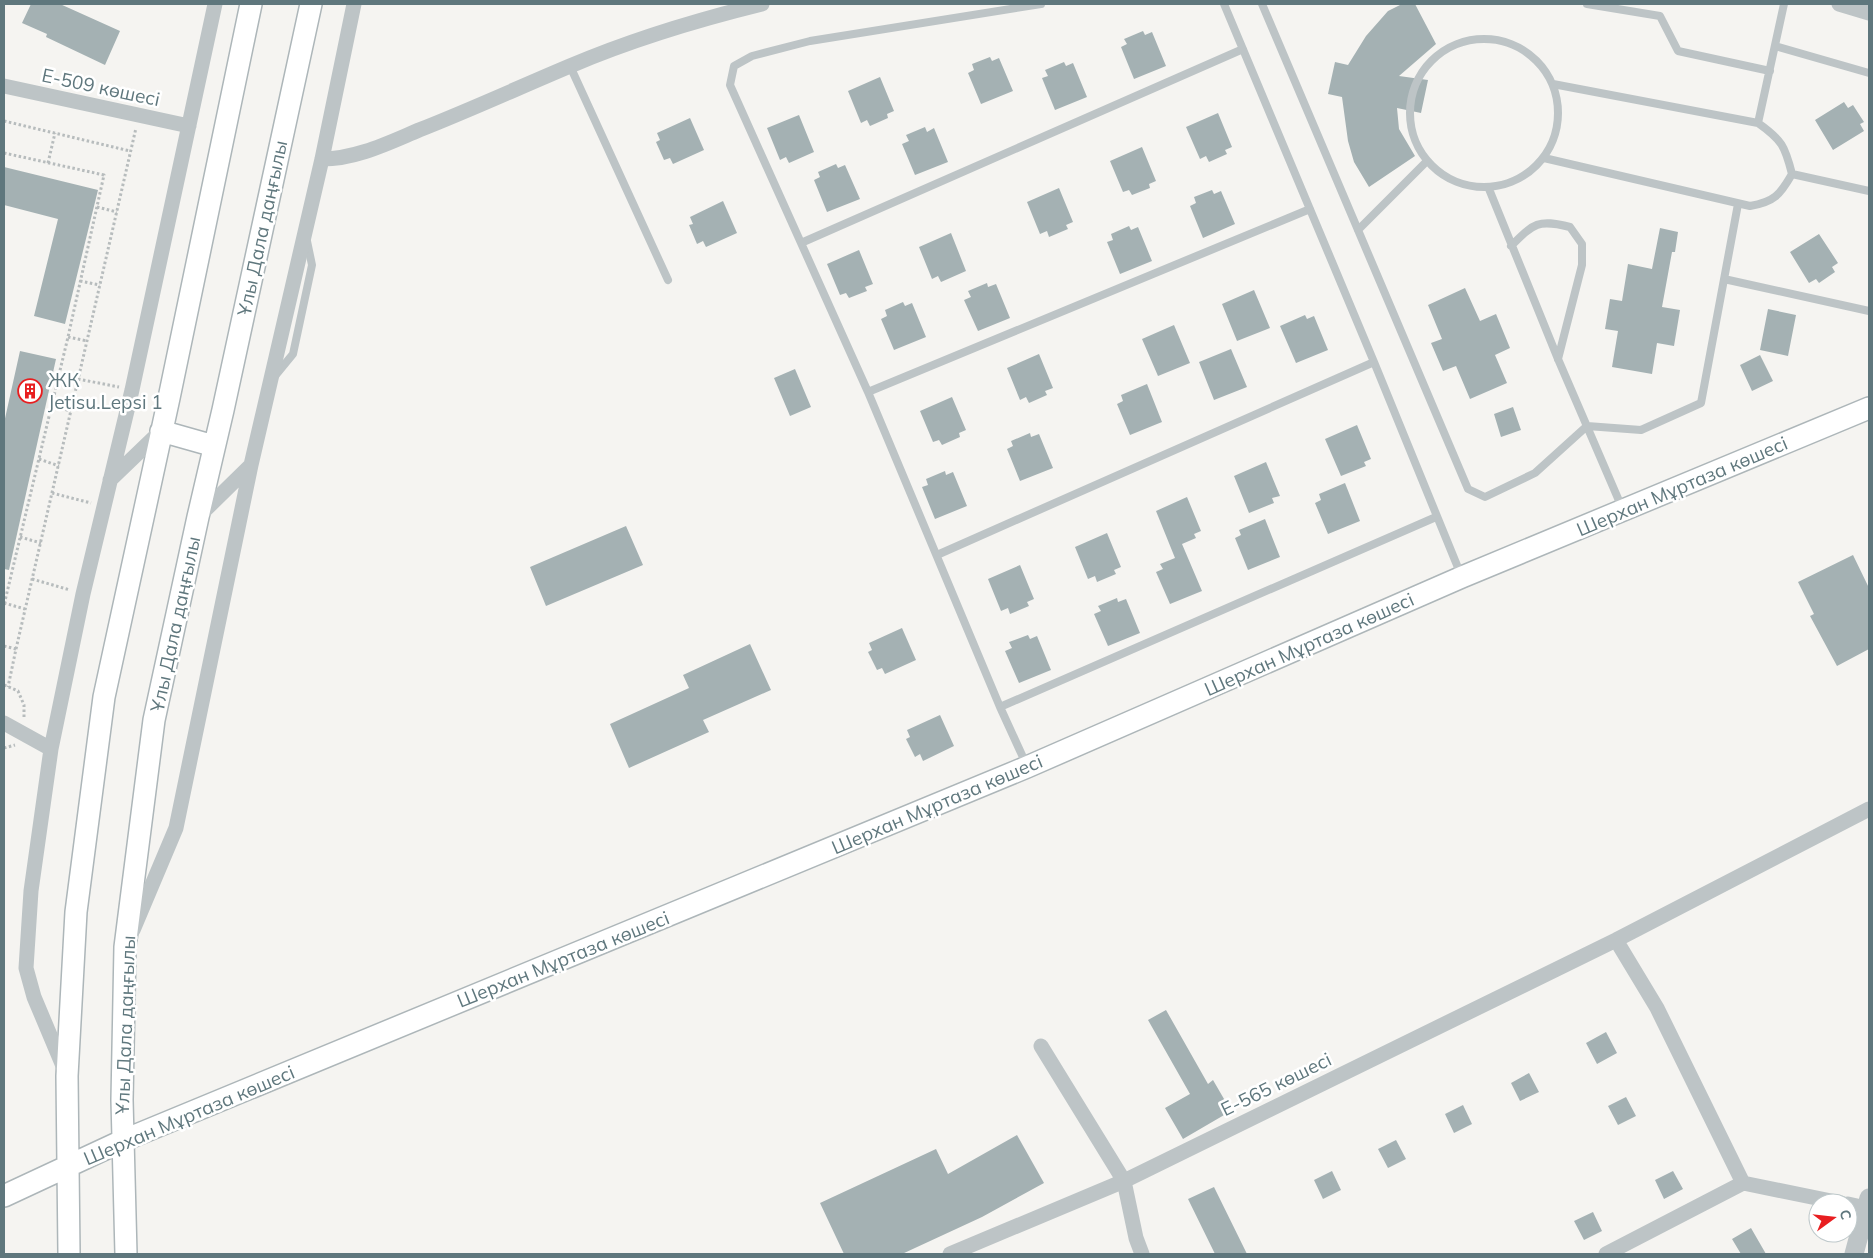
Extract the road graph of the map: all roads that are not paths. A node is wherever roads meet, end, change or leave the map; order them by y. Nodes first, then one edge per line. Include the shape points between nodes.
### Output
1 (215, 4) edge
2 (251, 4) edge
3 (311, 4) edge
4 (354, 4) edge
5 (762, 4) edge
6 (1040, 4) edge
7 (1224, 4) edge
8 (1262, 4) edge
9 (1587, 4) edge
10 (1784, 4) edge
11 (1839, 4) edge
12 (1869, 13) edge
13 (1775, 46) junction
14 (1243, 49) junction
15 (570, 66) junction
16 (1770, 71) junction
17 (1869, 73) edge
18 (1554, 84) junction
19 (4, 86) edge
20 (1758, 124) junction
21 (189, 126) junction
22 (1544, 158) junction
23 (322, 159) junction
24 (1427, 161) junction
25 (1792, 174) junction
26 (1489, 188) junction
27 (1869, 190) edge
28 (1738, 204) junction
29 (1310, 209) junction
30 (1358, 230) junction
31 (801, 242) junction
32 (1511, 246) junction
33 (1724, 279) junction
34 (668, 280) dead end
35 (1869, 311) edge
36 (1558, 359) junction
37 (1374, 362) junction
38 (868, 392) junction
39 (1869, 408) edge
40 (1587, 426) junction
41 (161, 431) junction
42 (214, 446) junction
43 (251, 465) junction
44 (110, 480) junction
45 (1624, 511) junction
46 (198, 517) junction
47 (1436, 518) junction
48 (936, 555) junction
49 (1462, 577) junction
50 (1000, 707) junction
51 (4, 723) edge
52 (51, 749) junction
53 (1028, 767) junction
54 (1869, 809) edge
55 (1616, 940) junction
56 (125, 947) junction
57 (1041, 1046) dead end
58 (67, 1076) junction
59 (122, 1141) junction
60 (67, 1166) junction
61 (1124, 1181) junction
62 (1743, 1183) junction
63 (4, 1196) edge
64 (1808, 1196) edge
65 (1861, 1204) edge
66 (69, 1254) edge
67 (126, 1254) edge
68 (950, 1254) edge
69 (1142, 1254) edge
70 (1606, 1254) edge
71 (1854, 1254) edge

1 - 21 street
2 - 41 main road
3 - 42 main road, Ұлы Дала даңғылы
4 - 23 street
5 - 15 street via 727,12
6 - 31 lane via 810,41 752,56 734,66 730,85
7 - 14 lane
8 - 30 lane
9 - 16 lane via 1660,16 1678,51
10 - 13 lane
11 - 12 street
13 - 16 lane
13 - 17 lane
14 - 29 lane
14 - 31 lane
15 - 23 street via 373,149
15 - 34 lane
16 - 20 lane
18 - 20 lane
18 - 22 lane via 1559,110 1556,135
18 - 24 lane via 1540,63 1520,47 1504,41 1471,39 1447,47 1417,77 1410,95 1408,115 1413,135
19 - 21 street, Е-509 көшесі
20 - 25 lane via 1774,135 1786,150
21 - 44 street
22 - 26 lane via 1511,182
22 - 28 lane
23 - 43 street
24 - 26 lane via 1443,175 1466,185
24 - 30 lane
25 - 27 lane
25 - 28 lane via 1782,192 1766,203
26 - 32 lane
28 - 33 lane
29 - 37 lane
29 - 38 lane
30 - 40 lane via 1468,489 1485,497 1536,473
31 - 38 lane
32 - 36 lane
32 - 36 lane via 1531,227 1548,222 1570,227 1582,244 1582,265
33 - 35 lane
33 - 40 lane via 1701,404 1641,430
36 - 40 lane
37 - 47 lane
37 - 48 lane
38 - 48 lane
39 - 45 main road, Шерхан Мұртаза көшесі
40 - 45 lane
41 - 42 main road
41 - 44 street
41 - 58 main road via 104,697 76,912
42 - 46 main road, Ұлы Дала даңғылы
43 - 46 street
43 - 56 street via 176,828
44 - 52 street
45 - 49 main road, Шерхан Мұртаза көшесі
46 - 56 main road, Ұлы Дала даңғылы via 154,720
47 - 49 lane
47 - 50 lane
48 - 50 lane
49 - 53 main road, Шерхан Мұртаза көшесі
50 - 53 lane
51 - 52 street
52 - 58 street via 31,891 26,968 34,997
53 - 59 main road, Шерхан Мұртаза көшесі
54 - 55 street, Е-565 көшесі
55 - 61 street, Е-565 көшесі
55 - 62 street via 1657,1008
56 - 59 main road, Ұлы Дала даңғылы
57 - 61 street
58 - 60 main road
59 - 60 main road, Шерхан Мұртаза көшесі
59 - 67 main road, Ұлы Дала даңғылы
60 - 63 main road, Шерхан Мұртаза көшесі
60 - 66 main road
61 - 68 street, Е-565 көшесі
61 - 69 street
62 - 64 street
62 - 70 street
65 - 71 street

